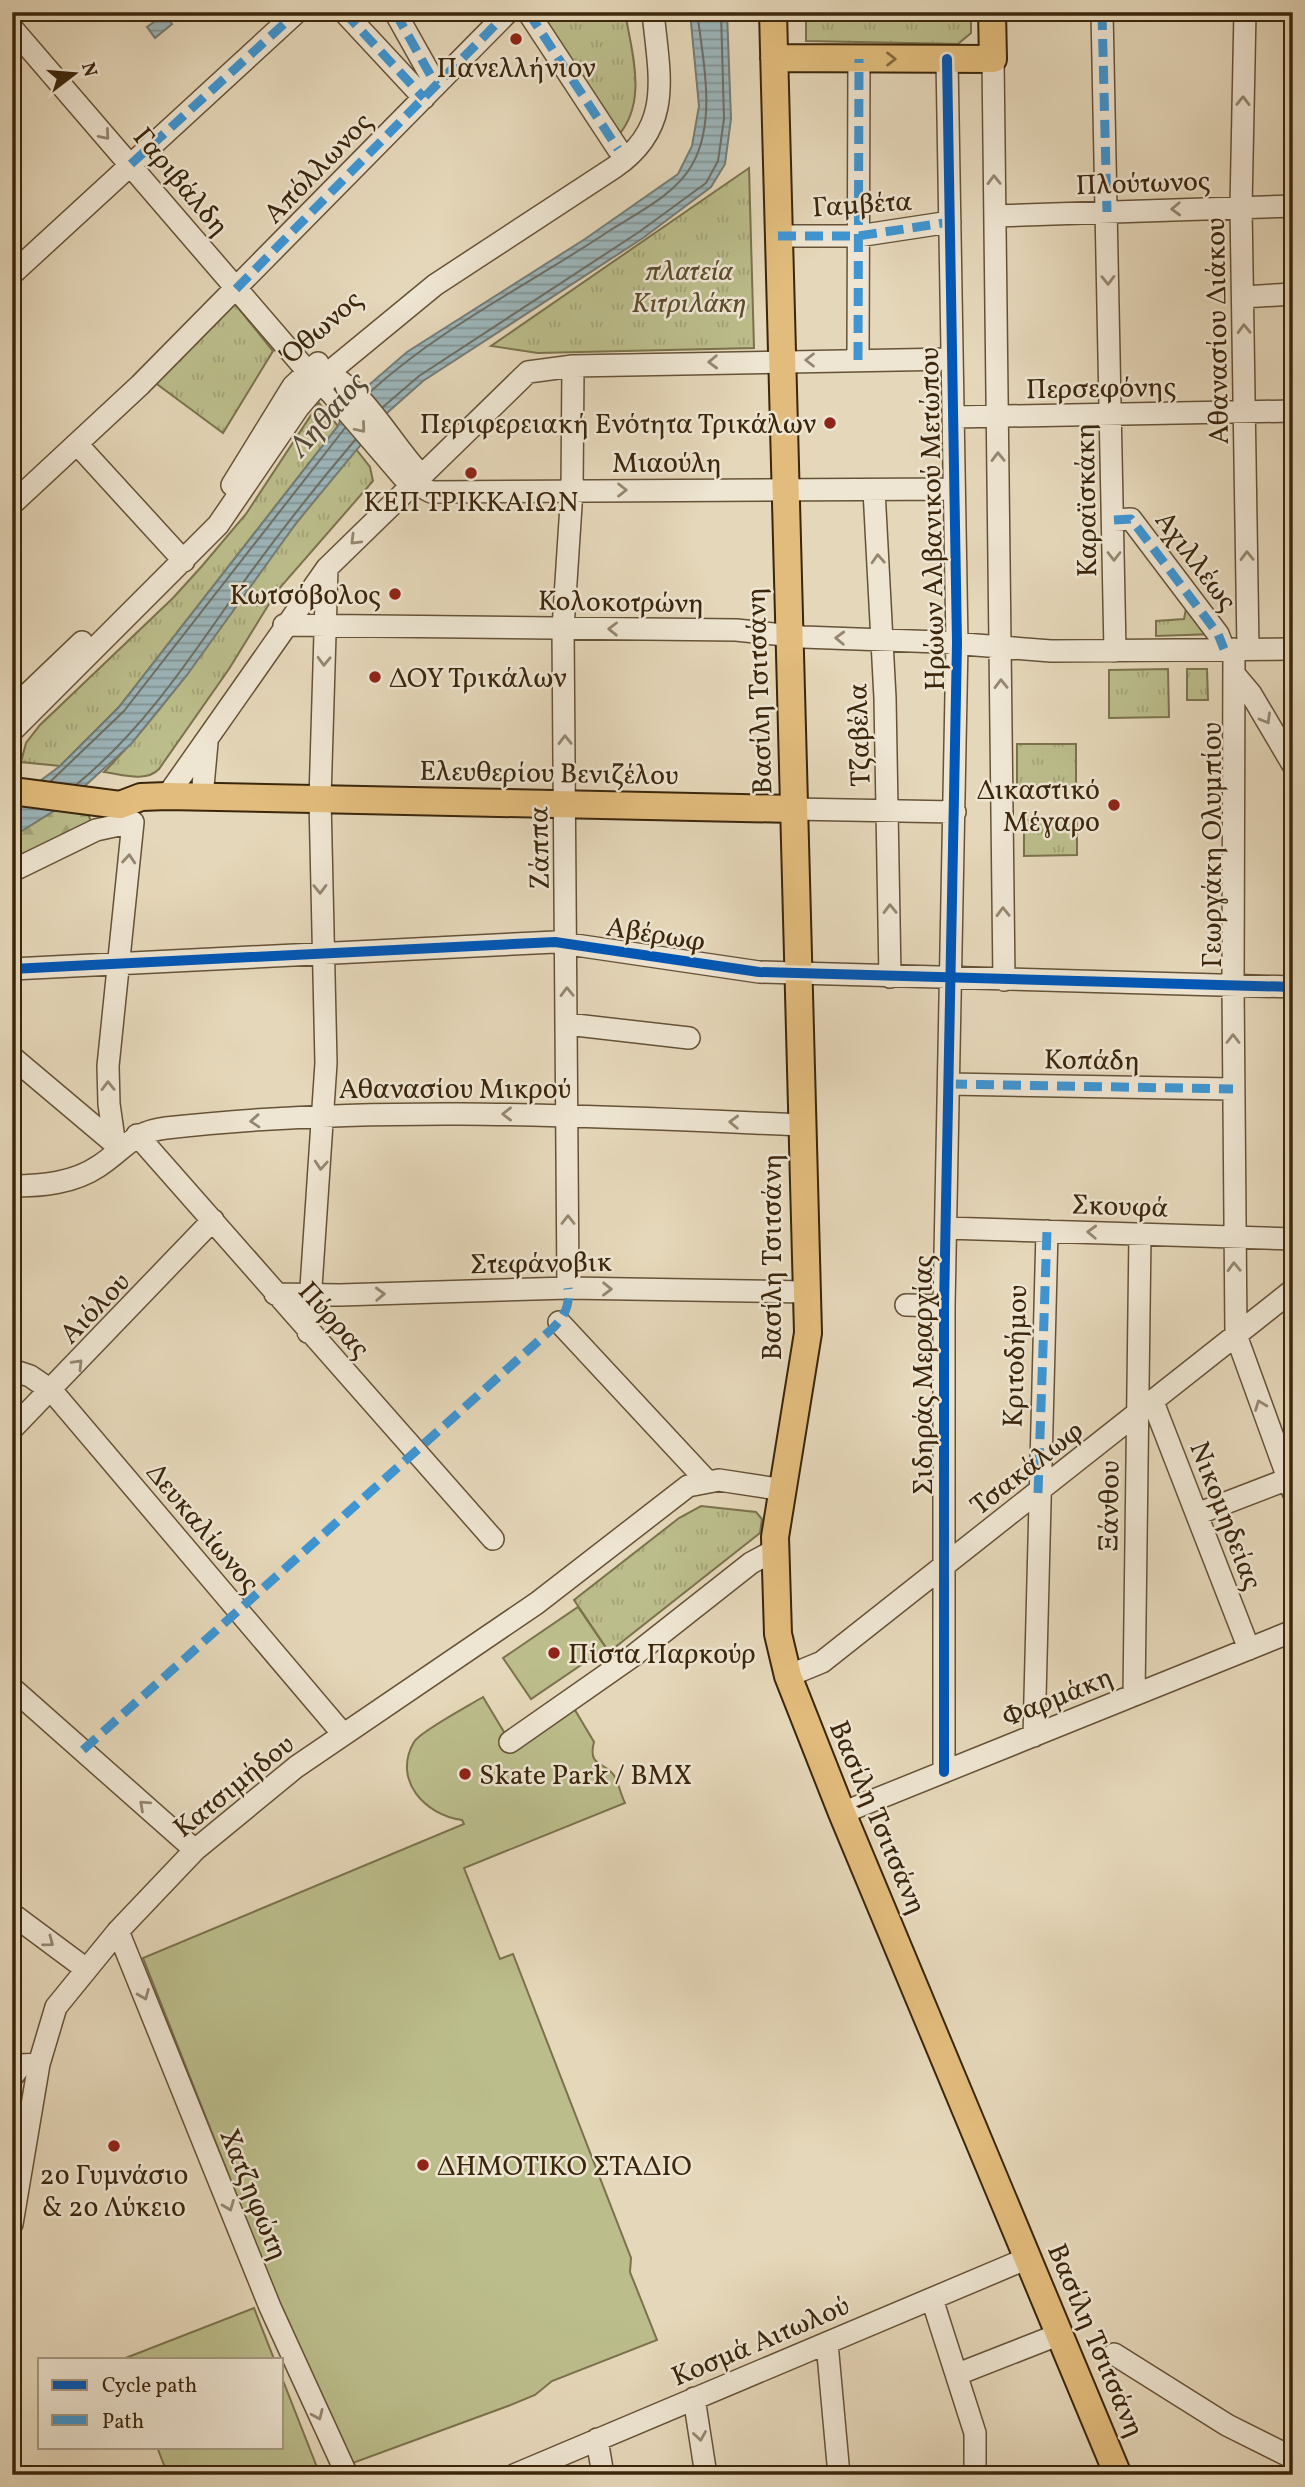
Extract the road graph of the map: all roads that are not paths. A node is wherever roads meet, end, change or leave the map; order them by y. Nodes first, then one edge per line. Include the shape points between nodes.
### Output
1 (297, 12) edge
2 (344, 12) edge
3 (395, 12) edge
4 (508, 12) edge
5 (528, 12) edge
6 (643, 12) edge
7 (653, 12) edge
8 (773, 12) edge
9 (992, 12) edge
10 (1102, 12) edge
11 (1245, 12) edge
12 (12, 28) edge
13 (774, 58) junction
14 (859, 58) junction
15 (947, 59) junction
16 (993, 59) junction
17 (430, 91) junction
18 (618, 149) junction
19 (131, 164) junction
20 (1293, 205) edge
21 (1241, 207) junction
22 (1107, 212) junction
23 (995, 216) junction
24 (950, 222) junction
25 (778, 236) junction
26 (858, 236) junction
27 (12, 274) edge
28 (236, 289) junction
29 (1293, 294) edge
30 (1243, 297) junction
31 (952, 359) junction
32 (781, 360) junction
33 (858, 360) junction
34 (573, 366) junction
35 (326, 381) junction
36 (1293, 411) edge
37 (1246, 412) junction
38 (1111, 414) junction
39 (997, 416) junction
40 (953, 417) junction
41 (77, 444) junction
42 (416, 479) junction
43 (954, 489) junction
44 (572, 490) junction
45 (785, 491) junction
46 (874, 491) junction
47 (12, 504) edge
48 (1114, 520) junction
49 (180, 556) junction
50 (327, 568) junction
51 (284, 625) junction
52 (325, 626) junction
53 (564, 628) junction
54 (788, 635) junction
55 (882, 639) junction
56 (957, 643) junction
57 (1000, 648) junction
58 (1236, 649) junction
59 (1293, 649) edge
60 (1115, 651) junction
61 (1235, 674) junction
62 (12, 709) edge
63 (12, 731) edge
64 (207, 741) junction
65 (1293, 765) edge
66 (13, 781) edge
67 (202, 797) junction
68 (320, 799) junction
69 (137, 802) junction
70 (565, 804) junction
71 (793, 809) junction
72 (889, 811) junction
73 (955, 812) junction
74 (12, 872) edge
75 (567, 942) junction
76 (323, 955) junction
77 (120, 963) junction
78 (12, 969) edge
79 (798, 975) junction
80 (890, 977) junction
81 (952, 979) junction
82 (1004, 980) junction
83 (1233, 986) junction
84 (1293, 987) edge
85 (568, 1024) junction
86 (689, 1038) dead end
87 (12, 1057) edge
88 (949, 1084) junction
89 (1233, 1090) junction
90 (569, 1115) junction
91 (325, 1117) junction
92 (803, 1125) junction
93 (136, 1135) junction
94 (115, 1148) junction
95 (12, 1186) edge
96 (212, 1220) junction
97 (946, 1228) junction
98 (1047, 1231) junction
99 (1140, 1234) junction
100 (1233, 1237) junction
101 (1293, 1239) edge
102 (568, 1288) junction
103 (1293, 1290) edge
104 (807, 1292) junction
105 (275, 1294) junction
106 (312, 1295) junction
107 (906, 1305) dead end
108 (944, 1306) junction
109 (559, 1322) dead end
110 (308, 1332) junction
111 (1236, 1335) junction
112 (12, 1370) edge
113 (52, 1391) junction
114 (1145, 1408) junction
115 (12, 1429) edge
116 (1290, 1486) edge
117 (694, 1487) junction
118 (1038, 1493) junction
119 (783, 1497) junction
120 (1197, 1514) junction
121 (493, 1539) dead end
122 (775, 1550) junction
123 (943, 1569) junction
124 (1293, 1631) edge
125 (1249, 1649) junction
126 (788, 1676) junction
127 (12, 1688) edge
128 (1134, 1695) junction
129 (343, 1734) junction
130 (1034, 1736) junction
131 (510, 1742) dead end
132 (944, 1772) junction
133 (842, 1813) junction
134 (194, 1850) junction
135 (12, 1914) edge
136 (118, 1931) junction
137 (86, 1969) junction
138 (39, 2064) junction
139 (12, 2077) edge
140 (12, 2090) edge
141 (33, 2098) junction
142 (15, 2186) edge
143 (12, 2224) edge
144 (1028, 2258) junction
145 (932, 2299) junction
146 (1060, 2334) junction
147 (827, 2343) junction
148 (1114, 2354) dead end
149 (958, 2374) junction
150 (694, 2398) junction
151 (597, 2439) junction
152 (1293, 2458) edge
153 (516, 2474) edge
154 (347, 2475) edge
155 (603, 2475) edge
156 (706, 2475) edge
157 (839, 2475) edge
158 (975, 2475) edge
159 (1118, 2475) edge

1 - 19 street
2 - 17 street
3 - 17 street
4 - 17 street, Απόλλωνος
5 - 18 street
6 - 18 street, Όθωνος via 649,88 646,111 639,129
7 - 35 street via 659,105 652,130 642,144 601,177 435,285
8 - 13 main road, Βασίλη Τσιτσάνη
9 - 16 main road
10 - 22 street, Καραϊσκάκη
21 -> 11 street, Αθανασίου Διάκου
12 -> 19 street, Γαριβάλδη
13 - 14 main road
13 - 25 main road, Βασίλη Τσιτσάνη
14 -> 15 main road
14 - 26 street
15 - 16 main road
15 - 24 street, Ηρώων Αλβανικού Μετώπου
23 -> 16 street
17 - 28 street, Απόλλωνος
18 - 35 street, Όθωνος via 438,267
19 - 27 street
19 - 28 street, Γαριβάλδη
20 - 21 street, Πλούτωνος
21 -> 22 street, Πλούτωνος
21 - 30 street, Αθανασίου Διάκου
22 - 23 street, Πλούτωνος
22 -> 38 street, Καραϊσκάκη
23 - 39 street
24 - 26 street, Γαμβέτα
24 - 31 street, Ηρώων Αλβανικού Μετώπου
25 - 26 street, Γαμβέτα
25 - 32 main road, Βασίλη Τσιτσάνη
26 - 33 street
28 - 35 street, Γαριβάλδη
28 - 41 street, Απόλλωνος
29 - 30 street
37 -> 30 street, Αθανασίου Διάκου
31 - 33 street
31 - 40 street, Ηρώων Αλβανικού Μετώπου
33 -> 32 street
32 -> 34 street
32 - 45 main road, Βασίλη Τσιτσάνη
34 - 42 street via 528,372
34 - 44 street, Ζάππα
35 -> 42 street, Μιαούλη via 390,463
35 - 42 street via 389,430
35 - 49 street via 232,508
36 - 37 street, Περσεφόνης
37 - 38 street, Περσεφόνης
58 -> 37 street, Αθανασίου Διάκου
38 - 39 street, Περσεφόνης
38 - 48 street, Καραϊσκάκη
39 - 40 street, Περσεφόνης
57 -> 39 street
40 - 43 street, Ηρώων Αλβανικού Μετώπου
41 - 47 street, Απόλλωνος
41 - 49 street
42 - 44 street, Μιαούλη via 425,491 442,493
42 -> 50 street
43 - 46 street, Μιαούλη
43 - 56 street, Ηρώων Αλβανικού Μετώπου
44 -> 45 street, Μιαούλη
44 - 53 street, Ζάππα
45 - 46 street, Μιαούλη
45 - 54 main road, Βασίλη Τσιτσάνη
55 -> 46 street, Τζαβέλα
48 - 58 street, Αχιλλέως via 1131,519 1218,634
48 -> 60 street, Καραϊσκάκη
49 - 62 street
49 - 63 street
50 - 51 street
50 - 52 street
51 - 52 street, Κολοκοτρώνη
51 - 64 street
52 - 53 street, Κολοκοτρώνη
52 -> 68 street
54 -> 53 street, Κολοκοτρώνη
70 -> 53 street, Ζάππα
55 -> 54 street, Κολοκοτρώνη
54 - 71 main road, Βασίλη Τσιτσάνη
55 - 56 street, Κολοκοτρώνη
55 - 72 street, Τζαβέλα
56 - 57 street, Κολοκοτρώνη
56 - 73 street, Ηρώων Αλβανικού Μετώπου
57 - 60 street, Κολοκοτρώνη
82 -> 57 street
58 - 59 street, Κολοκοτρώνη
58 - 60 street, Κολοκοτρώνη
58 - 61 street, Γεωργάκη Ολυμπίου
61 -> 65 street
61 - 83 street, Γεωργάκη Ολυμπίου
64 - 67 street
64 - 69 street
66 - 69 main road, Ελευθερίου Βενιζέλου
67 - 68 main road, Ελευθερίου Βενιζέλου
67 - 69 main road, Ελευθερίου Βενιζέλου
68 - 70 main road, Ελευθερίου Βενιζέλου
68 -> 76 street
69 - 74 street via 96,830
77 -> 69 street
70 - 71 main road, Ελευθερίου Βενιζέλου
70 - 75 street, Ζάππα
71 - 72 street, Ελευθερίου Βενιζέλου
71 - 79 main road, Βασίλη Τσιτσάνη
72 - 73 street, Ελευθερίου Βενιζέλου
80 -> 72 street, Τζαβέλα
73 - 81 street, Ηρώων Αλβανικού Μετώπου
75 - 76 street, Αβέρωφ
75 - 79 street, Αβέρωφ
85 -> 75 street, Ζάππα
76 - 77 street, Αβέρωφ
76 - 91 street
77 - 78 street, Αβέρωφ
94 -> 77 street via 108,1066
79 - 80 street, Αβέρωφ
79 - 92 main road, Βασίλη Τσιτσάνη
80 - 81 street, Αβέρωφ
81 - 82 street, Αβέρωφ
81 - 88 street, Σιδηράς Μεραρχίας
82 - 83 street, Αβέρωφ
83 - 84 street, Αβέρωφ
89 -> 83 street, Γεωργάκη Ολυμπίου
85 - 86 street
85 - 90 street, Ζάππα
87 - 94 street
88 - 89 street, Κοπάδη
88 - 97 street, Σιδηράς Μεραρχίας
89 - 100 street, Γεωργάκη Ολυμπίου
90 -> 91 street, Αθανασίου Μικρού
92 -> 90 street, Αθανασίου Μικρού
102 -> 90 street, Ζάππα
91 -> 93 street, Αθανασίου Μικρού via 165,1128
91 -> 106 street
92 - 104 main road, Βασίλη Τσιτσάνη
93 - 94 street, Αθανασίου Μικρού
93 - 96 street, Πύρρας
94 - 95 street, Αθανασίου Μικρού via 92,1171 66,1181
96 - 105 street, Πύρρας
113 -> 96 street, Αιόλου
97 - 98 street, Σκουφά
97 - 108 street, Σιδηράς Μεραρχίας
99 -> 98 street, Σκουφά
98 - 118 street, Κριτοδήμου
99 - 100 street, Σκουφά
99 - 114 street, Ξάνθου
100 - 101 street, Σκουφά
111 -> 100 street, Γεωργάκη Ολυμπίου
102 -> 104 street, Στεφάνοβικ
106 -> 102 street, Στεφάνοβικ
103 - 111 street, Τσακάλωφ
104 - 119 main road, Βασίλη Τσιτσάνη via 807,1349
105 - 106 street, Στεφάνοβικ
105 - 110 street, Πύρρας
106 - 110 street
107 - 108 street
108 - 123 street, Σιδηράς Μεραρχίας
109 - 117 street via 675,1448
110 - 121 street, Πύρρας
111 - 114 street, Τσακάλωφ
116 -> 111 street, Γεωργάκη Ολυμπίου
112 - 113 street, Δευκαλίωνος
113 - 115 street, Αιόλου
113 - 129 street, Δευκαλίωνος
114 - 118 street, Τσακάλωφ
114 - 120 street, Νικομηδείας
114 - 128 street, Ξάνθου
116 - 120 street
117 - 119 street via 724,1480
117 - 129 street, Κατσιμήδου via 537,1604
118 - 123 street, Τσακάλωφ
118 - 130 street, Κριτοδήμου
119 - 122 main road, Βασίλη Τσιτσάνη
120 - 125 street, Νικομηδείας
122 - 126 main road, Βασίλη Τσιτσάνη via 778,1633
122 - 131 street via 751,1563 633,1656
123 - 126 street, Τσακάλωφ via 822,1662
123 - 132 street, Σιδηράς Μεραρχίας
124 - 125 street, Φαρμάκη
125 - 128 street, Φαρμάκη
126 - 133 main road, Βασίλη Τσιτσάνη
134 -> 127 street
128 - 130 street, Φαρμάκη
129 - 134 street, Κατσιμήδου
130 - 132 street, Φαρμάκη
132 - 133 street, Φαρμάκη
133 - 144 main road, Βασίλη Τσιτσάνη
134 - 136 street, Κατσιμήδου
135 -> 137 street
136 - 137 street, Κατσιμήδου
136 -> 154 street, Χατζηφώτη via 270,2307
137 - 138 street, Κατσιμήδου via 56,2007
138 - 139 street via 21,2065
138 - 141 street, Κατσιμήδου
140 - 141 street
141 - 142 street, Κατσιμήδου
142 - 143 street, Κατσιμήδου
144 - 145 street, Κοσμά Αιτωλού
144 - 146 main road, Βασίλη Τσιτσάνη
145 - 147 street, Κοσμά Αιτωλού
145 - 149 street
146 - 149 street
146 - 159 main road, Βασίλη Τσιτσάνη
147 - 150 street, Κοσμά Αιτωλού
147 - 157 street
148 - 152 street via 1227,2425
149 - 158 street via 975,2433
150 - 151 street, Κοσμά Αιτωλού
150 -> 156 street
151 - 153 street, Κοσμά Αιτωλού
151 - 155 street

